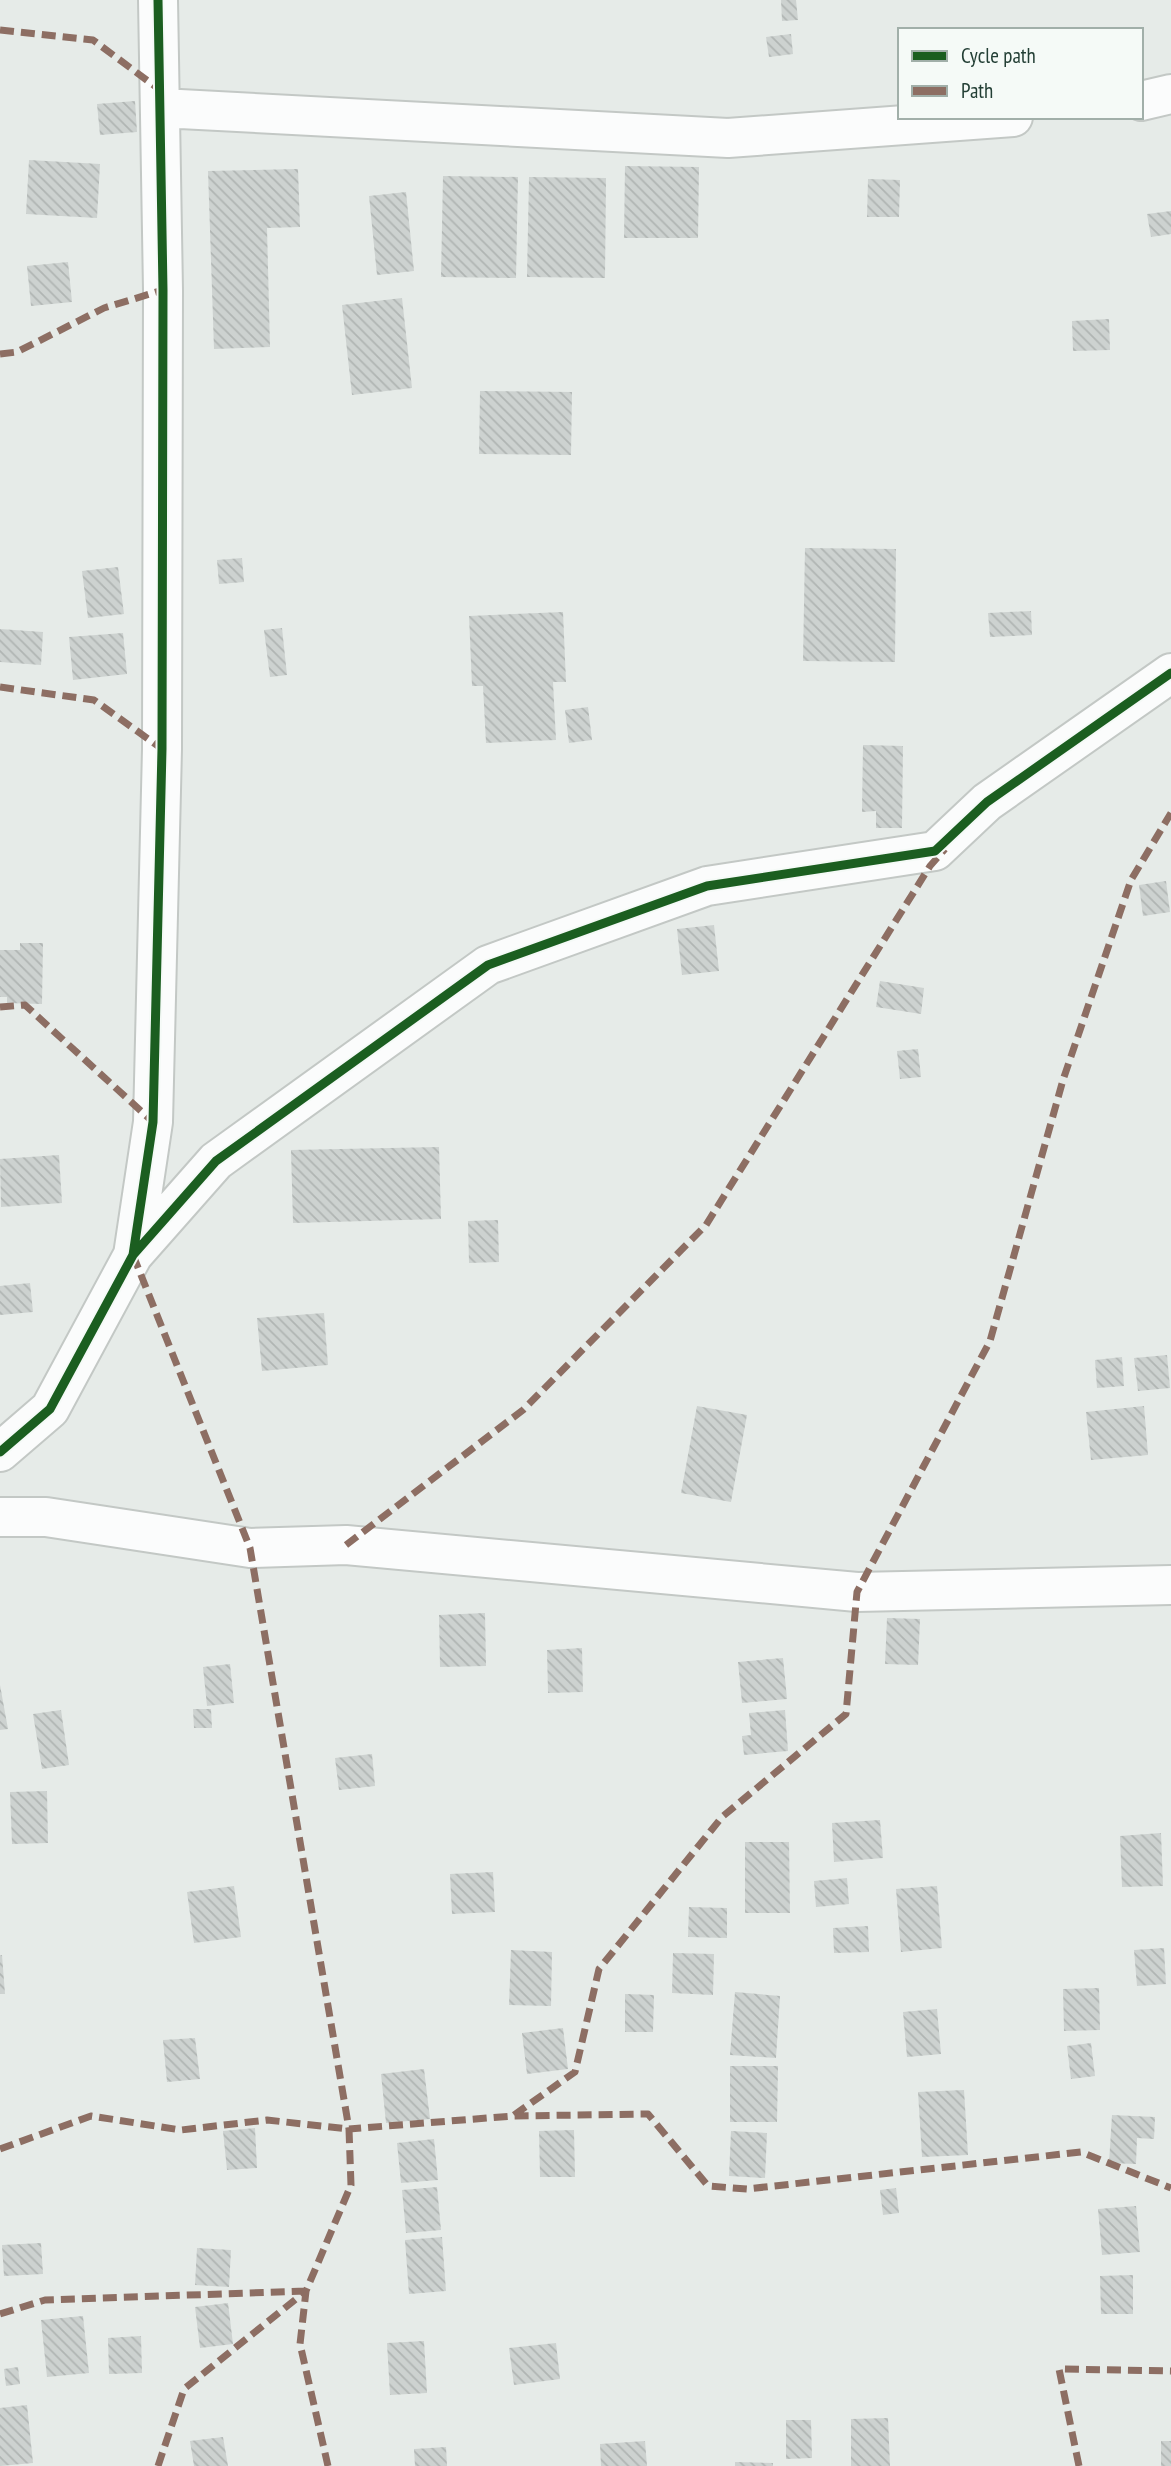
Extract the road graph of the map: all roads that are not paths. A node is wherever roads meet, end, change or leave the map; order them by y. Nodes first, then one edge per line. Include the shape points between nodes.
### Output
1 (158, 0) edge
2 (1171, 94) edge
3 (1143, 101) edge
4 (161, 108) junction
5 (986, 119) edge
6 (1171, 673) edge
7 (133, 1255) junction
8 (0, 1452) edge
9 (0, 1517) edge
10 (1171, 1585) edge

1 - 4 street
2 - 3 street
4 - 5 street via 728,138
4 - 7 street via 162,749 154,1094
6 - 7 street via 986,802 934,851 707,886 488,965 216,1161
7 - 8 street via 50,1409
9 - 10 street via 46,1517 250,1548 346,1545 857,1592

